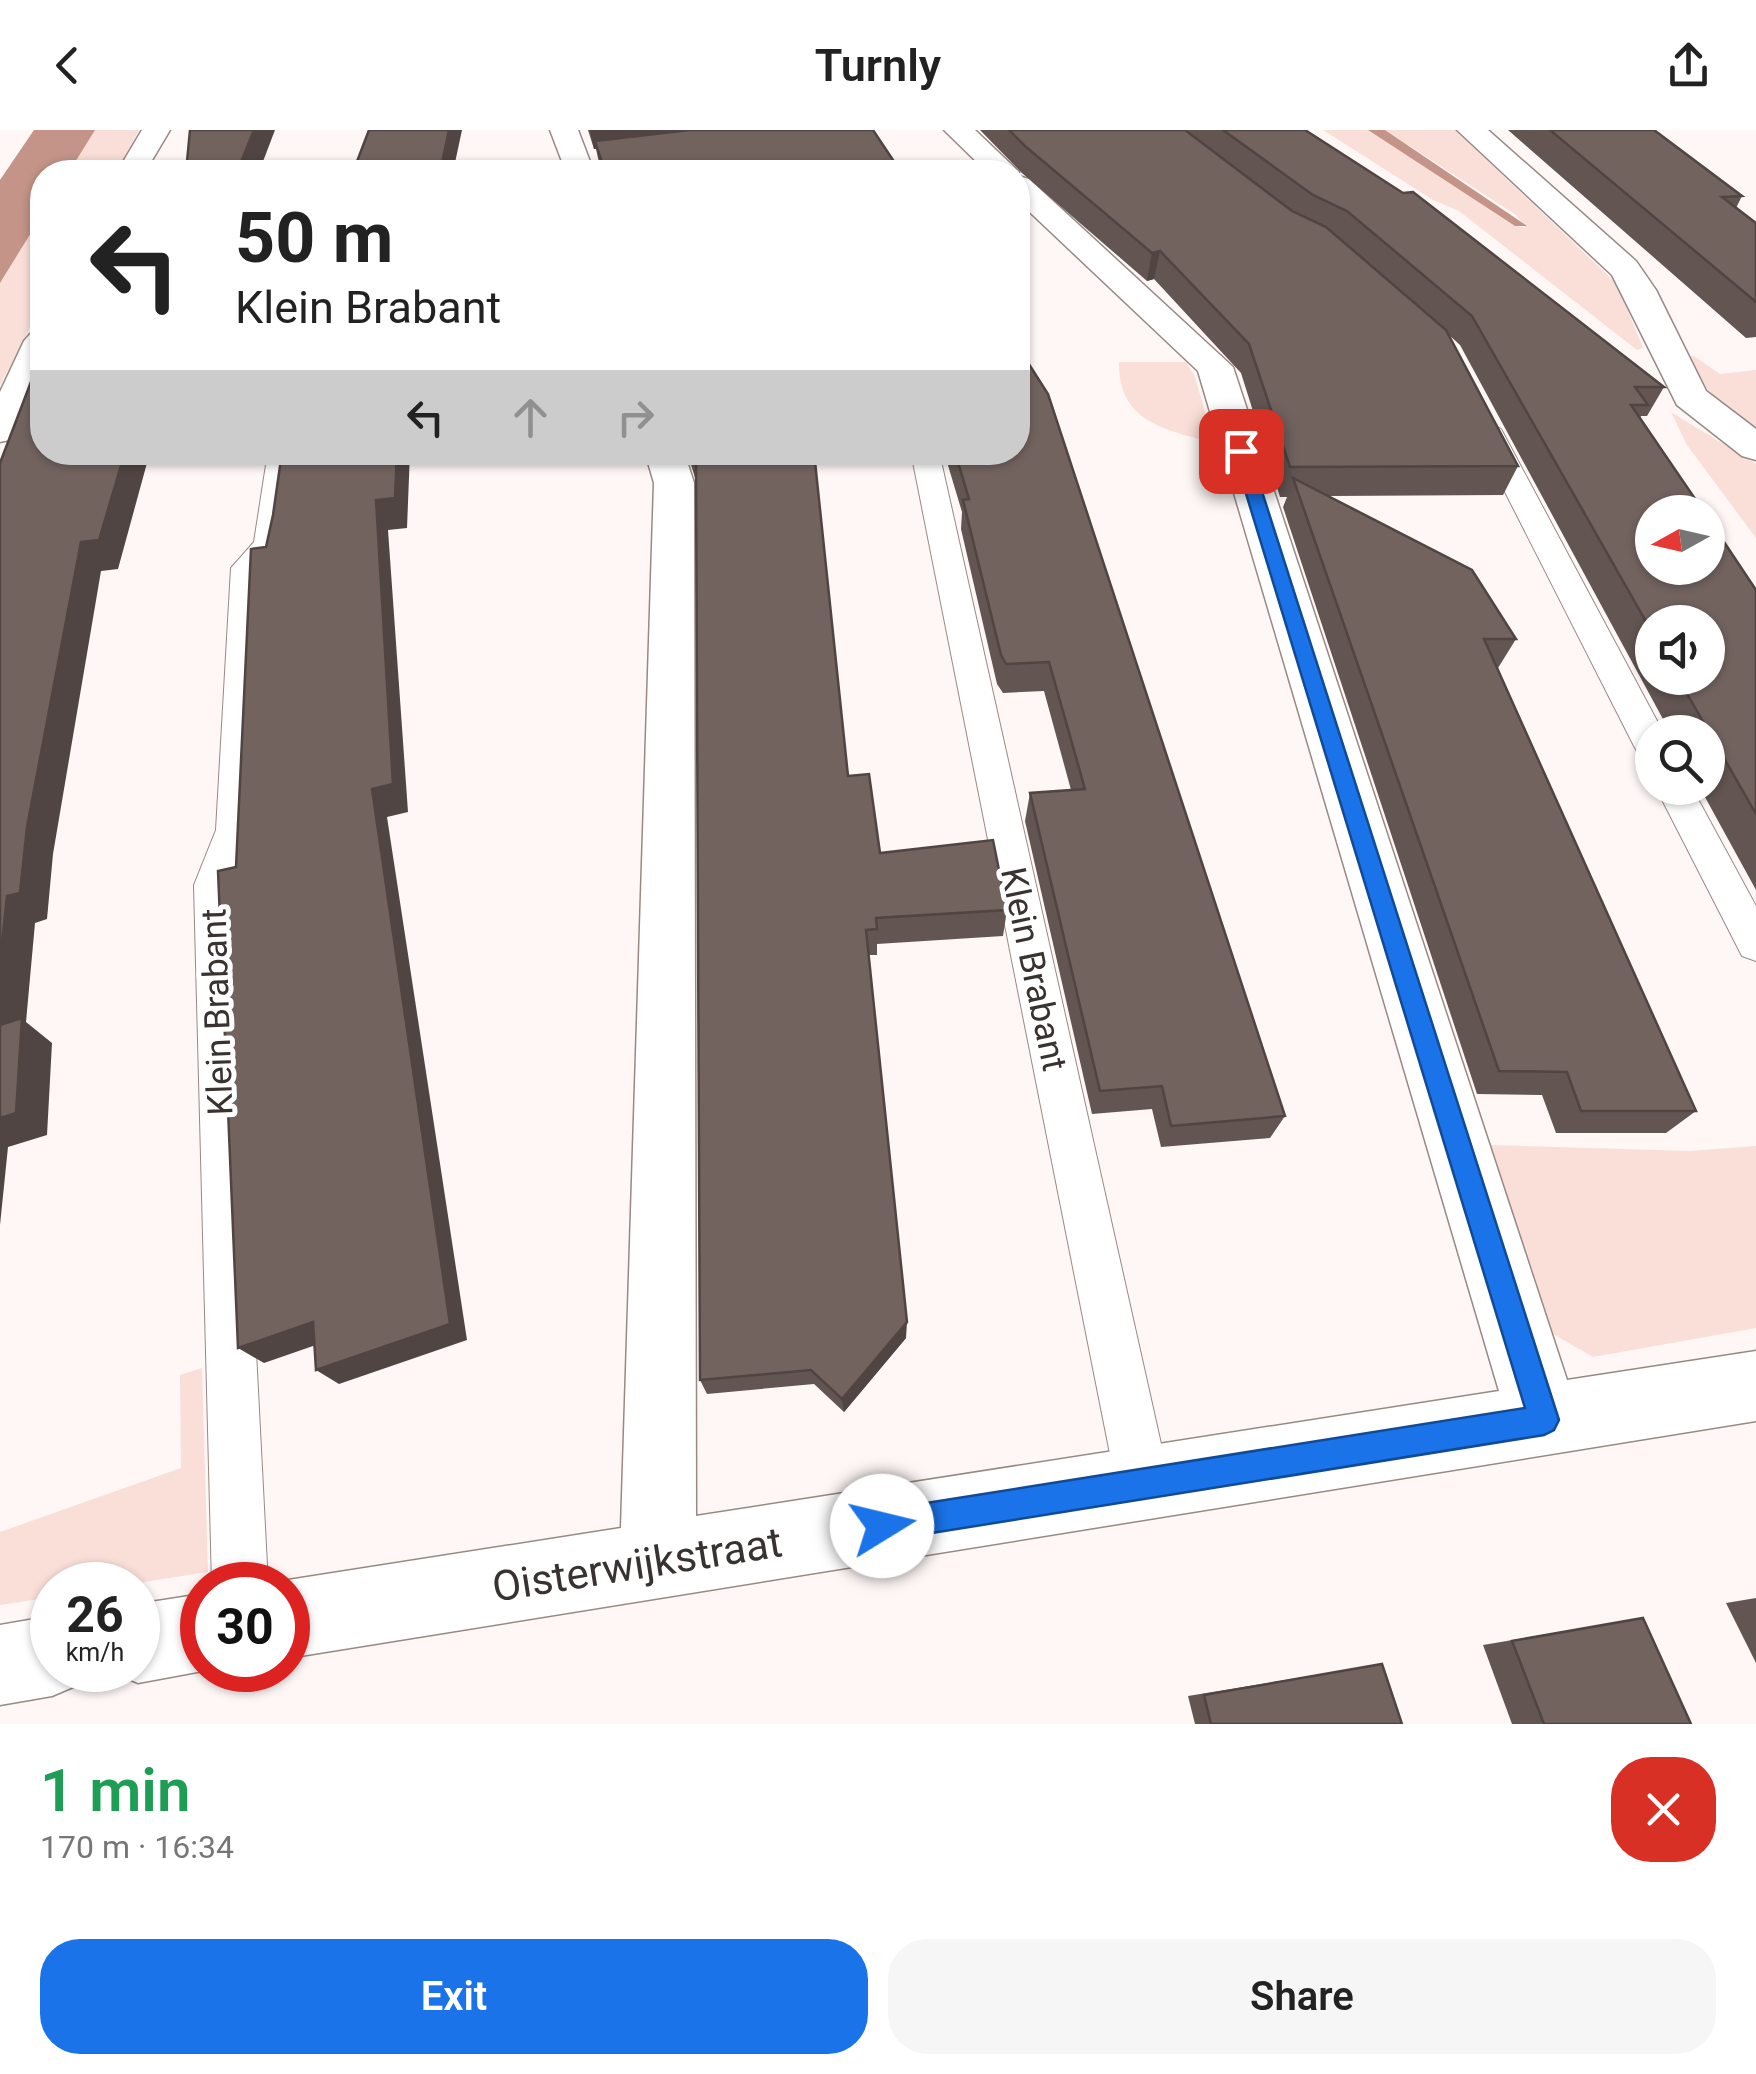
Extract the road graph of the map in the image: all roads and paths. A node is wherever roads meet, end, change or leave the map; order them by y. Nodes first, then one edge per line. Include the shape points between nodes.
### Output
1 (156, 130) edge
2 (564, 130) edge
3 (958, 130) edge
4 (1471, 130) edge
5 (138, 160) edge
6 (582, 160) edge
7 (991, 160) edge
8 (1030, 196) edge
9 (30, 366) edge
10 (1477, 410) edge
11 (0, 430) edge
12 (1756, 448) edge
13 (280, 465) edge
14 (668, 465) edge
15 (928, 465) edge
16 (1636, 715) edge
17 (1683, 805) edge
18 (1756, 944) edge
19 (1756, 1386) edge
20 (1544, 1420) junction
21 (1143, 1484) junction
22 (658, 1561) junction
23 (239, 1562) edge
24 (310, 1616) edge
25 (30, 1659) edge
26 (0, 1664) edge

1 - 5 street
2 - 6 street
3 - 7 street
4 - 12 street via 1624,268 1690,398
8 - 20 street via 1214,367
9 - 11 street
10 - 16 lane
13 - 23 lane, Klein Brabant via 269,544 247,568 236,830 212,885
14 - 22 street via 674,483
15 - 21 lane, Klein Brabant
17 - 18 lane
19 - 20 street, Oisterwijkstraat
20 - 21 street, Oisterwijkstraat
21 - 22 street, Oisterwijkstraat
22 - 24 street, Oisterwijkstraat
25 - 26 street

